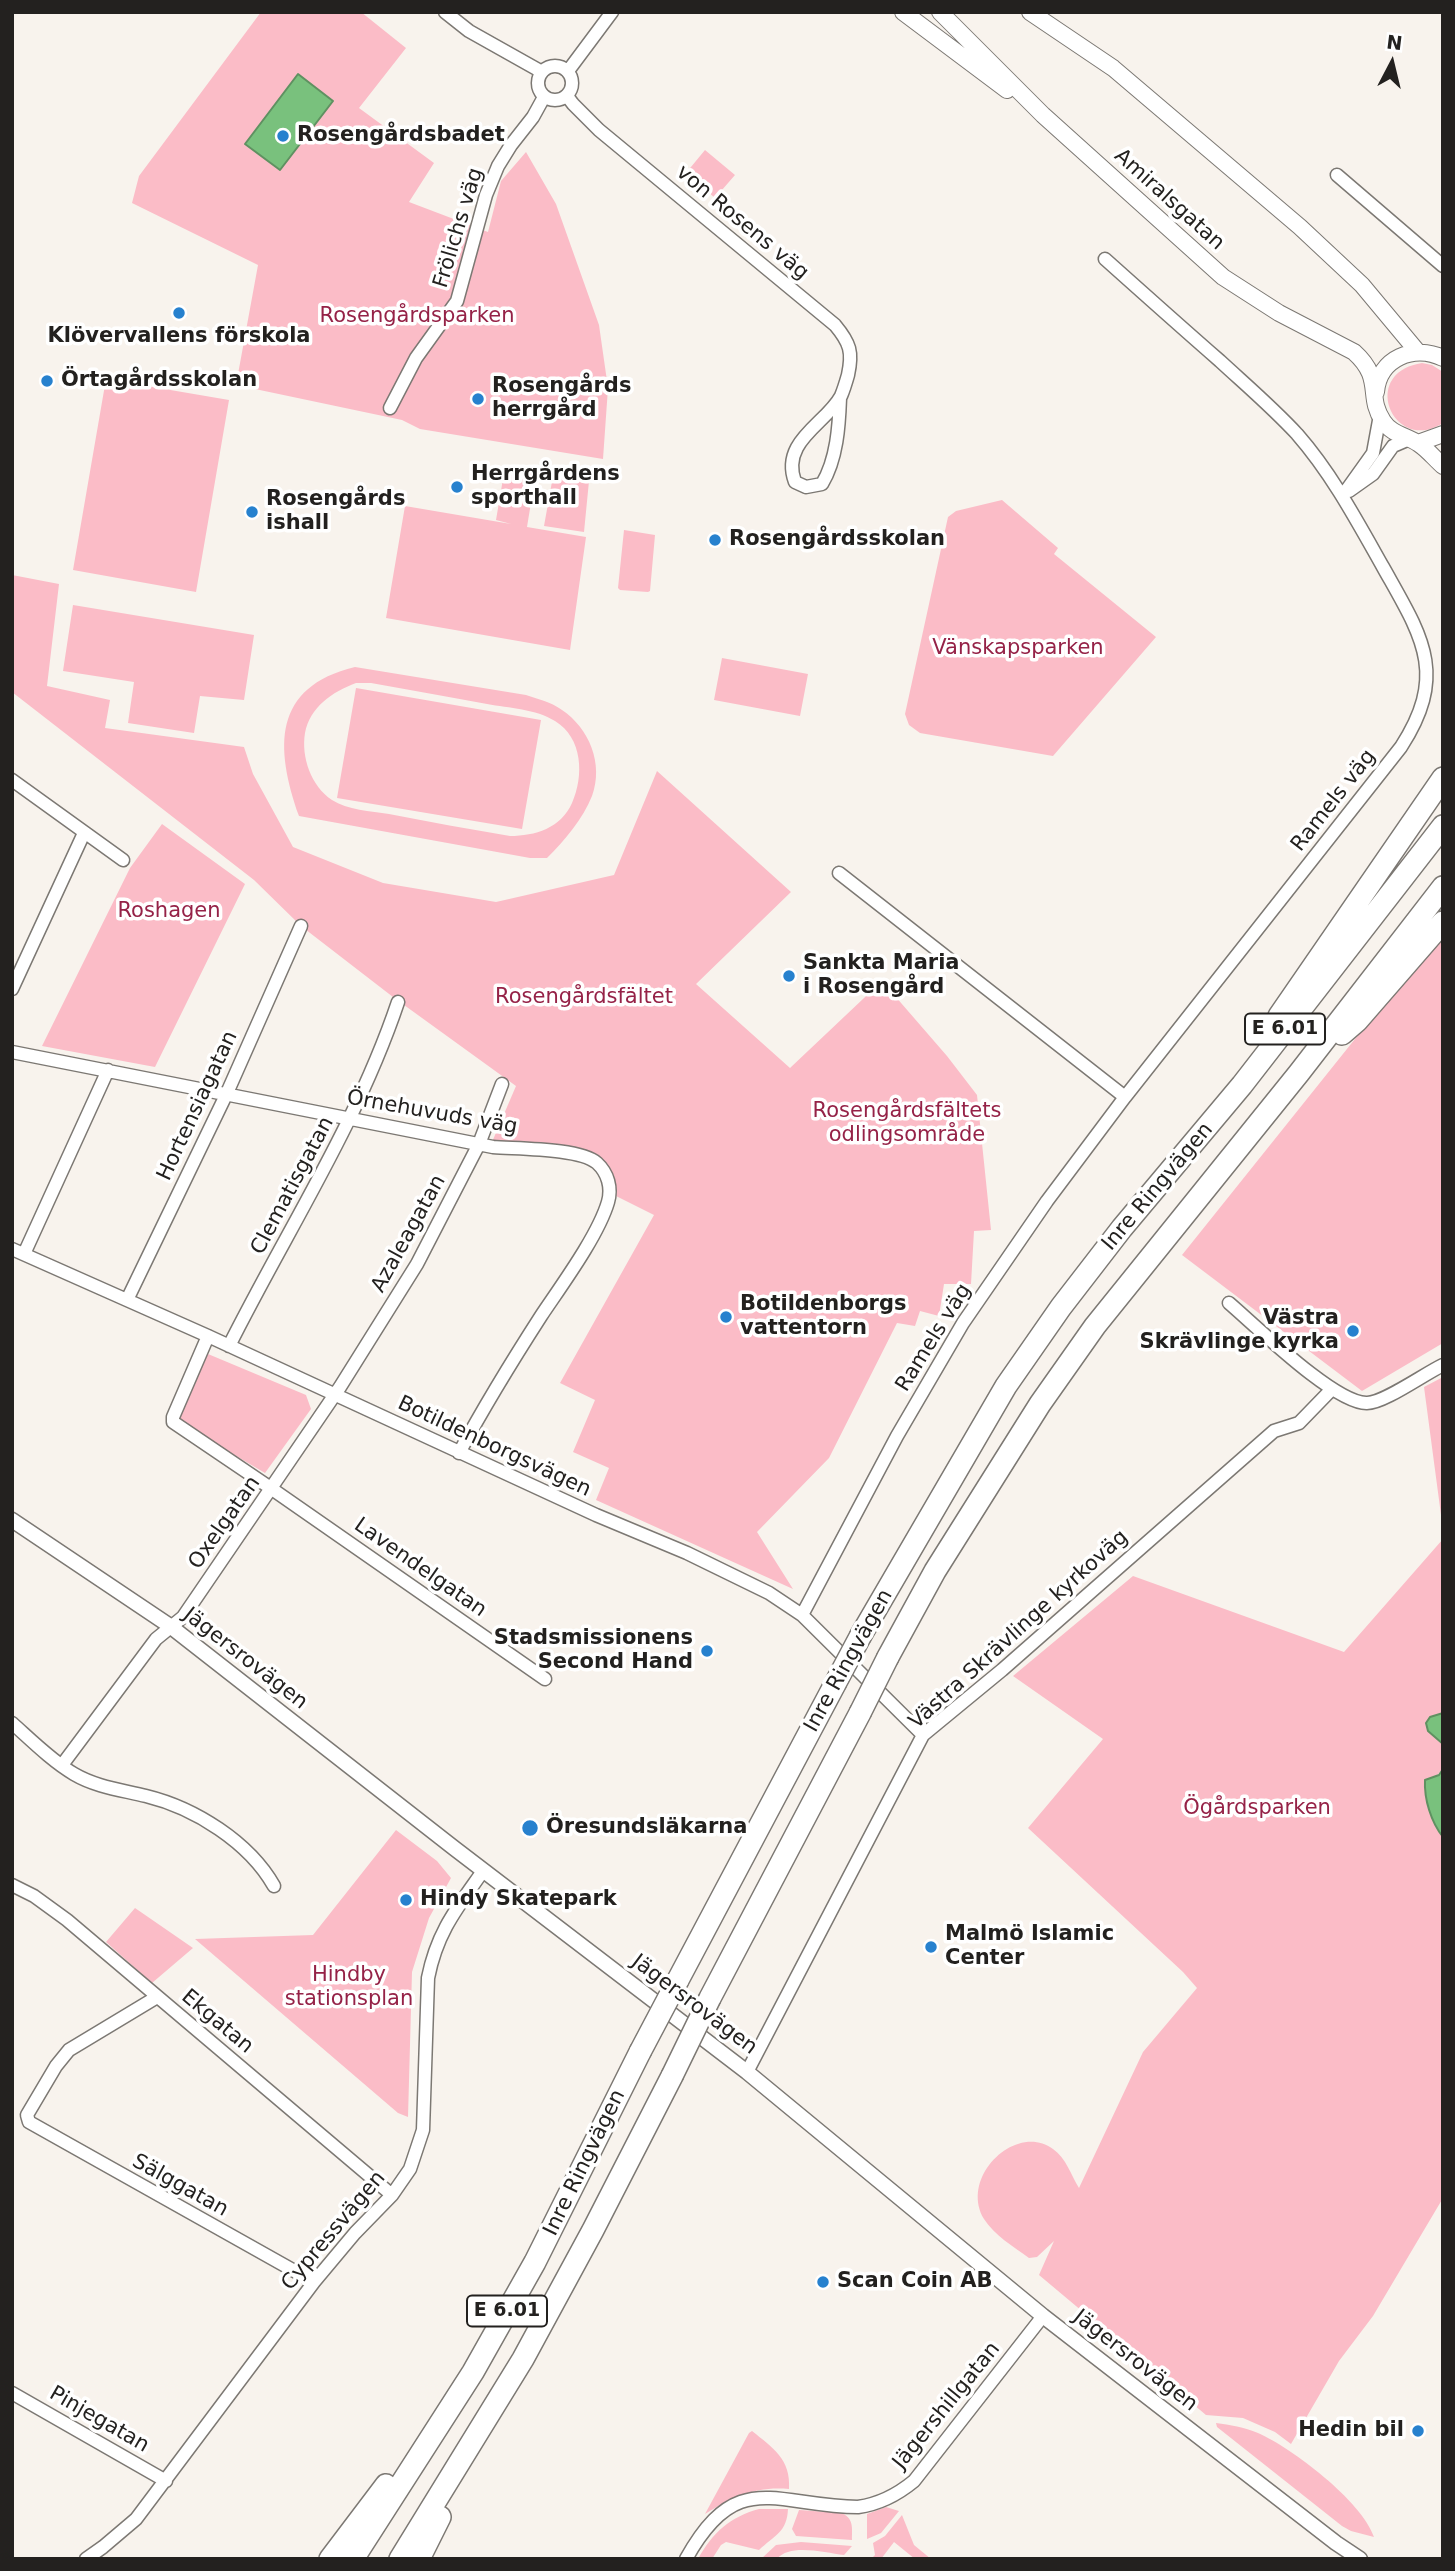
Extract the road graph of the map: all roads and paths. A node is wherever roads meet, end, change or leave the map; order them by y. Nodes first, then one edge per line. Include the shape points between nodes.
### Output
1 (445, 12) edge
2 (612, 12) edge
3 (903, 12) edge
4 (940, 12) edge
5 (1030, 12) edge
6 (1051, 12) edge
7 (1113, 68) junction
8 (568, 71) junction
9 (541, 72) junction
10 (567, 96) junction
11 (544, 97) junction
12 (1044, 116) junction
13 (1337, 175) dead end
14 (1105, 259) dead end
15 (1443, 266) edge
16 (1417, 351) junction
17 (1443, 358) edge
18 (840, 398) junction
19 (1375, 398) junction
20 (390, 408) dead end
21 (1380, 415) junction
22 (1443, 434) edge
23 (1412, 441) junction
24 (1443, 466) edge
25 (1343, 495) junction
26 (1443, 778) edge
27 (12, 780) edge
28 (1443, 826) edge
29 (84, 833) junction
30 (123, 860) dead end
31 (839, 873) dead end
32 (1443, 887) edge
33 (1443, 922) edge
34 (301, 926) dead end
35 (12, 989) edge
36 (398, 1002) dead end
37 (12, 1052) edge
38 (108, 1070) junction
39 (1299, 1073) junction
40 (502, 1084) dead end
41 (1242, 1085) junction
42 (227, 1093) junction
43 (1125, 1097) junction
44 (351, 1118) junction
45 (479, 1144) junction
46 (18, 1252) edge
47 (127, 1300) junction
48 (1229, 1303) dead end
49 (208, 1336) junction
50 (229, 1346) junction
51 (1443, 1364) edge
52 (1331, 1390) junction
53 (334, 1395) junction
54 (460, 1453) junction
55 (272, 1489) junction
56 (12, 1520) edge
57 (802, 1615) junction
58 (170, 1626) junction
59 (545, 1679) dead end
60 (12, 1723) edge
61 (923, 1735) junction
62 (62, 1765) junction
63 (483, 1871) junction
64 (12, 1885) edge
65 (274, 1886) dead end
66 (157, 1997) junction
67 (747, 2072) junction
68 (392, 2196) junction
69 (314, 2282) junction
70 (1043, 2316) junction
71 (523, 2358) junction
72 (473, 2372) junction
73 (12, 2393) edge
74 (166, 2481) junction
75 (1336, 2543) junction
76 (86, 2559) edge
77 (330, 2559) edge
78 (353, 2559) edge
79 (400, 2559) edge
80 (419, 2559) edge
81 (686, 2559) edge
82 (1350, 2559) edge
83 (1360, 2559) edge

1 - 9 street
2 - 8 street
3 - 12 main road
4 - 12 main road, Amiralsgatan
5 - 7 main road
6 - 7 main road
7 - 16 main road via 1300,227 1362,285
8 - 9 street via 552,66
8 - 10 street via 572,84
9 - 11 street via 537,82
10 - 11 street via 556,101
10 - 18 street, von Rosens väg via 599,130 835,325 847,340 852,358
11 - 20 street, Frölichs väg via 498,166 457,301 416,358
12 - 19 main road, Amiralsgatan via 1223,276 1279,313 1354,352 1372,374
13 - 15 street
14 - 25 street, Ramels väg via 1282,418
16 - 17 main road
16 - 19 main road via 1399,356 1385,368
18 - 18 street, von Rosens väg via 794,453 791,471 795,482 806,488 822,484 828,474
19 - 21 main road, Amiralsgatan
21 - 23 main road via 1391,430
21 - 25 street via 1373,453
22 - 23 main road
23 - 24 main road
23 - 25 street via 1392,446 1373,474
25 - 43 street, Ramels väg via 1412,615 1422,642 1426,685 1416,725
26 - 41 highway via 1271,1027
27 - 29 street
28 - 41 highway, Inre Ringvägen / E 6.01
29 - 30 street
29 - 35 street
31 - 43 street
32 - 39 highway, Inre Ringvägen / E 6.01
33 - 39 highway via 1357,1021
34 - 42 street, Hortensiagatan
36 - 44 street, Clematisgatan
37 - 38 street, Örnehuvuds väg
38 - 42 street, Örnehuvuds väg
38 - 46 street
39 - 71 highway, Inre Ringvägen / E 6.01, bridge via 1095,1326 935,1571
40 - 45 street, Azaleagatan
41 - 72 highway, Inre Ringvägen / E 6.01, bridge via 1122,1228 1006,1386 861,1635 640,2052 552,2231
42 - 44 street, Örnehuvuds väg
42 - 47 street, Hortensiagatan
43 - 57 street, Ramels väg via 963,1322
44 - 45 street, Örnehuvuds väg
44 - 50 street, Clematisgatan
45 - 53 street, Azaleagatan via 417,1264
45 - 54 street, Örnehuvuds väg via 591,1158 604,1171 609,1199 575,1264 520,1347
46 - 47 street, Botildenborgsvägen
47 - 49 street, Botildenborgsvägen
48 - 52 street
49 - 50 street, Botildenborgsvägen
49 - 55 street, Lavendelgatan via 173,1422
50 - 53 street, Botildenborgsvägen
51 - 52 street via 1380,1401 1366,1403
52 - 61 street, Västra Skrävlinge kyrkoväg via 1299,1423 1273,1432
53 - 54 street, Botildenborgsvägen
53 - 55 street, Oxelgatan
54 - 57 street, Botildenborgsvägen via 687,1553 769,1593
55 - 58 street, Oxelgatan via 183,1616
55 - 59 street, Lavendelgatan
56 - 58 street, Jägersrovägen
57 - 61 street, Botildenborgsvägen
58 - 62 street, Oxelgatan
58 - 63 street, Jägersrovägen
60 - 62 street
61 - 67 street, Västra Skrävlinge kyrkoväg
62 - 65 street via 96,1784 187,1810 225,1833 265,1870
63 - 67 street, Jägersrovägen
63 - 68 street, Cypressvägen via 443,1928 433,1956 428,1978 423,2130 410,2169
64 - 66 street, Ekgatan via 67,1920
66 - 68 street, Ekgatan
66 - 69 street, Sälggatan via 69,2050 27,2115 29,2122
67 - 70 street, Jägersrovägen
68 - 69 street, Cypressvägen
69 - 74 street, Cypressvägen
70 - 75 street, Jägersrovägen
70 - 81 street, Jägershillgatan via 922,2472 895,2496 858,2507 753,2498 715,2517
71 - 79 highway, Inre Ringvägen / E 6.01
71 - 80 highway
72 - 77 highway
72 - 78 highway, Inre Ringvägen / E 6.01
73 - 74 street, Pinjegatan
74 - 76 street, Cypressvägen via 136,2519
75 - 82 street, Jägersrovägen
75 - 83 street, Jägersrovägen

